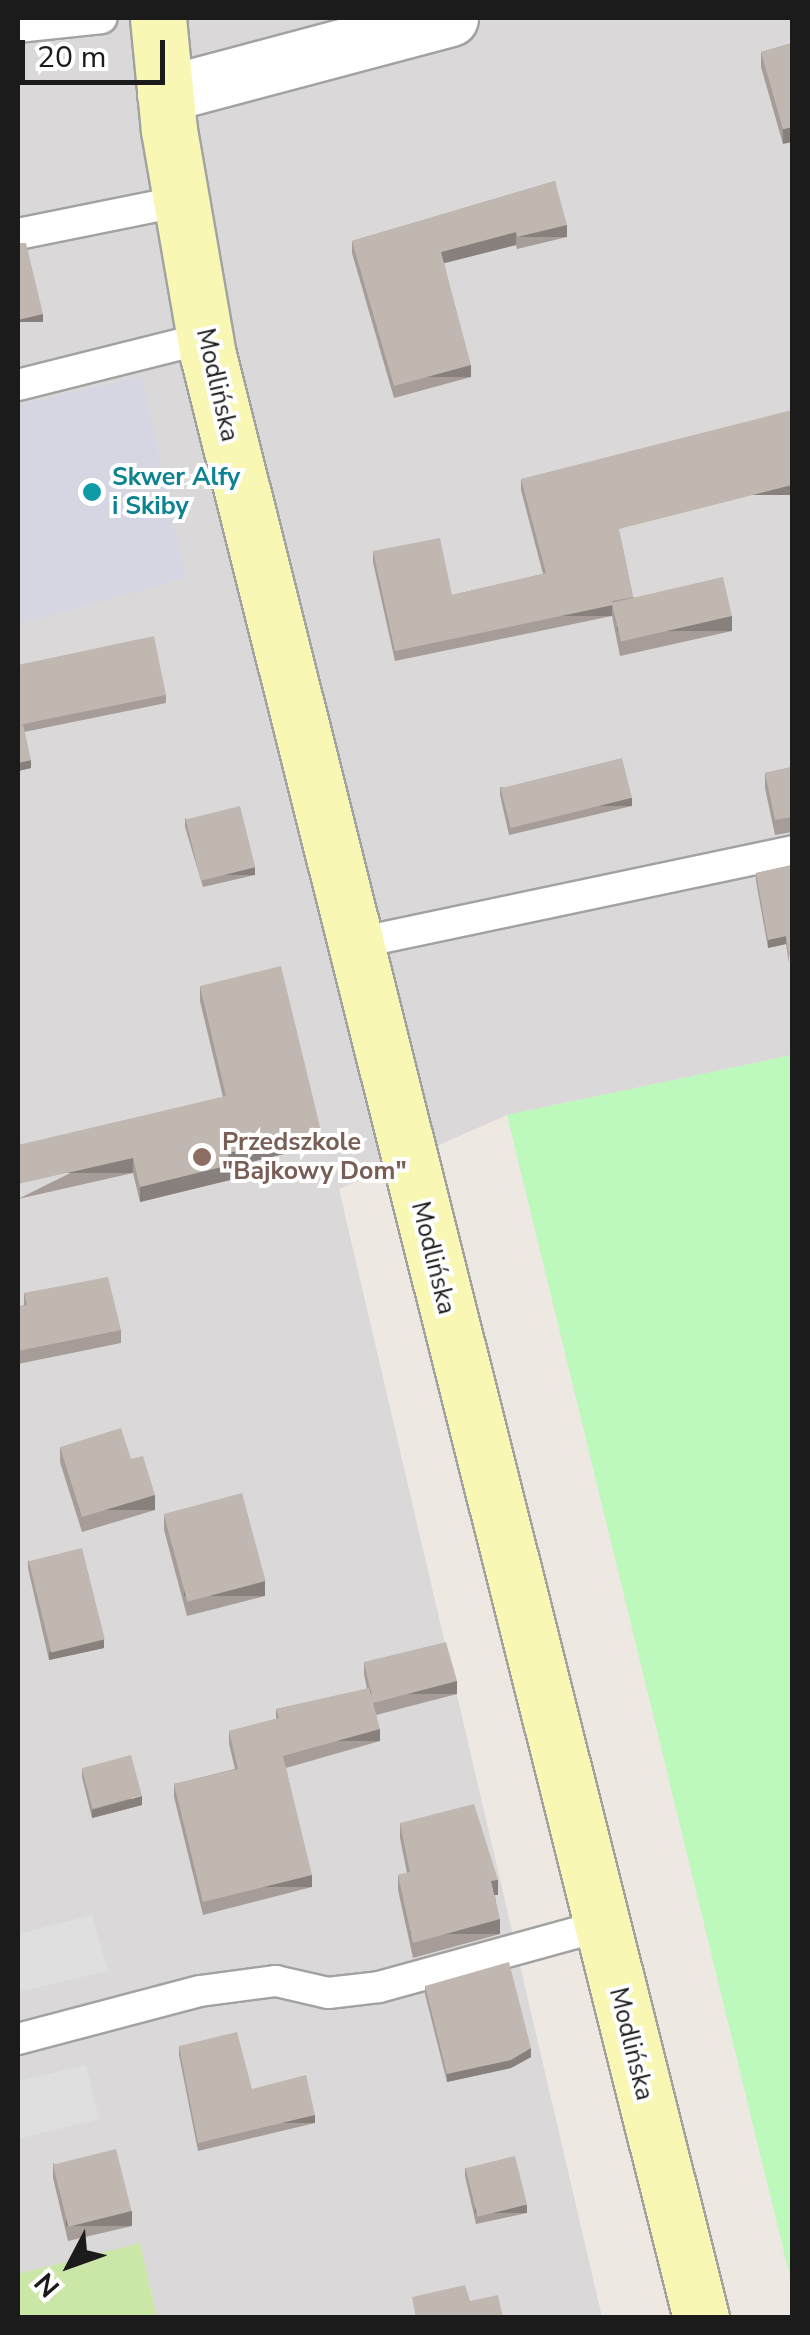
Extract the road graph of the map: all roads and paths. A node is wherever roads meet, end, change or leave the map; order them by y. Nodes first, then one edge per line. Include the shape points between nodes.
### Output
1 (102, 18) edge
2 (158, 18) edge
3 (450, 18) edge
4 (18, 27) edge
5 (165, 94) junction
6 (181, 201) junction
7 (18, 234) edge
8 (205, 338) junction
9 (18, 385) edge
10 (792, 851) edge
11 (357, 943) junction
12 (600, 1926) junction
13 (18, 2039) edge
14 (701, 2318) edge

1 - 4 lane
2 - 5 main road, Modlińska
3 - 5 street
5 - 6 main road, Modlińska
6 - 7 lane
6 - 8 main road, Modlińska
8 - 9 lane
8 - 11 main road, Modlińska
10 - 11 lane
11 - 12 main road, Modlińska
12 - 13 lane via 380,1987 328,1993 276,1982 200,1991
12 - 14 main road, Modlińska

